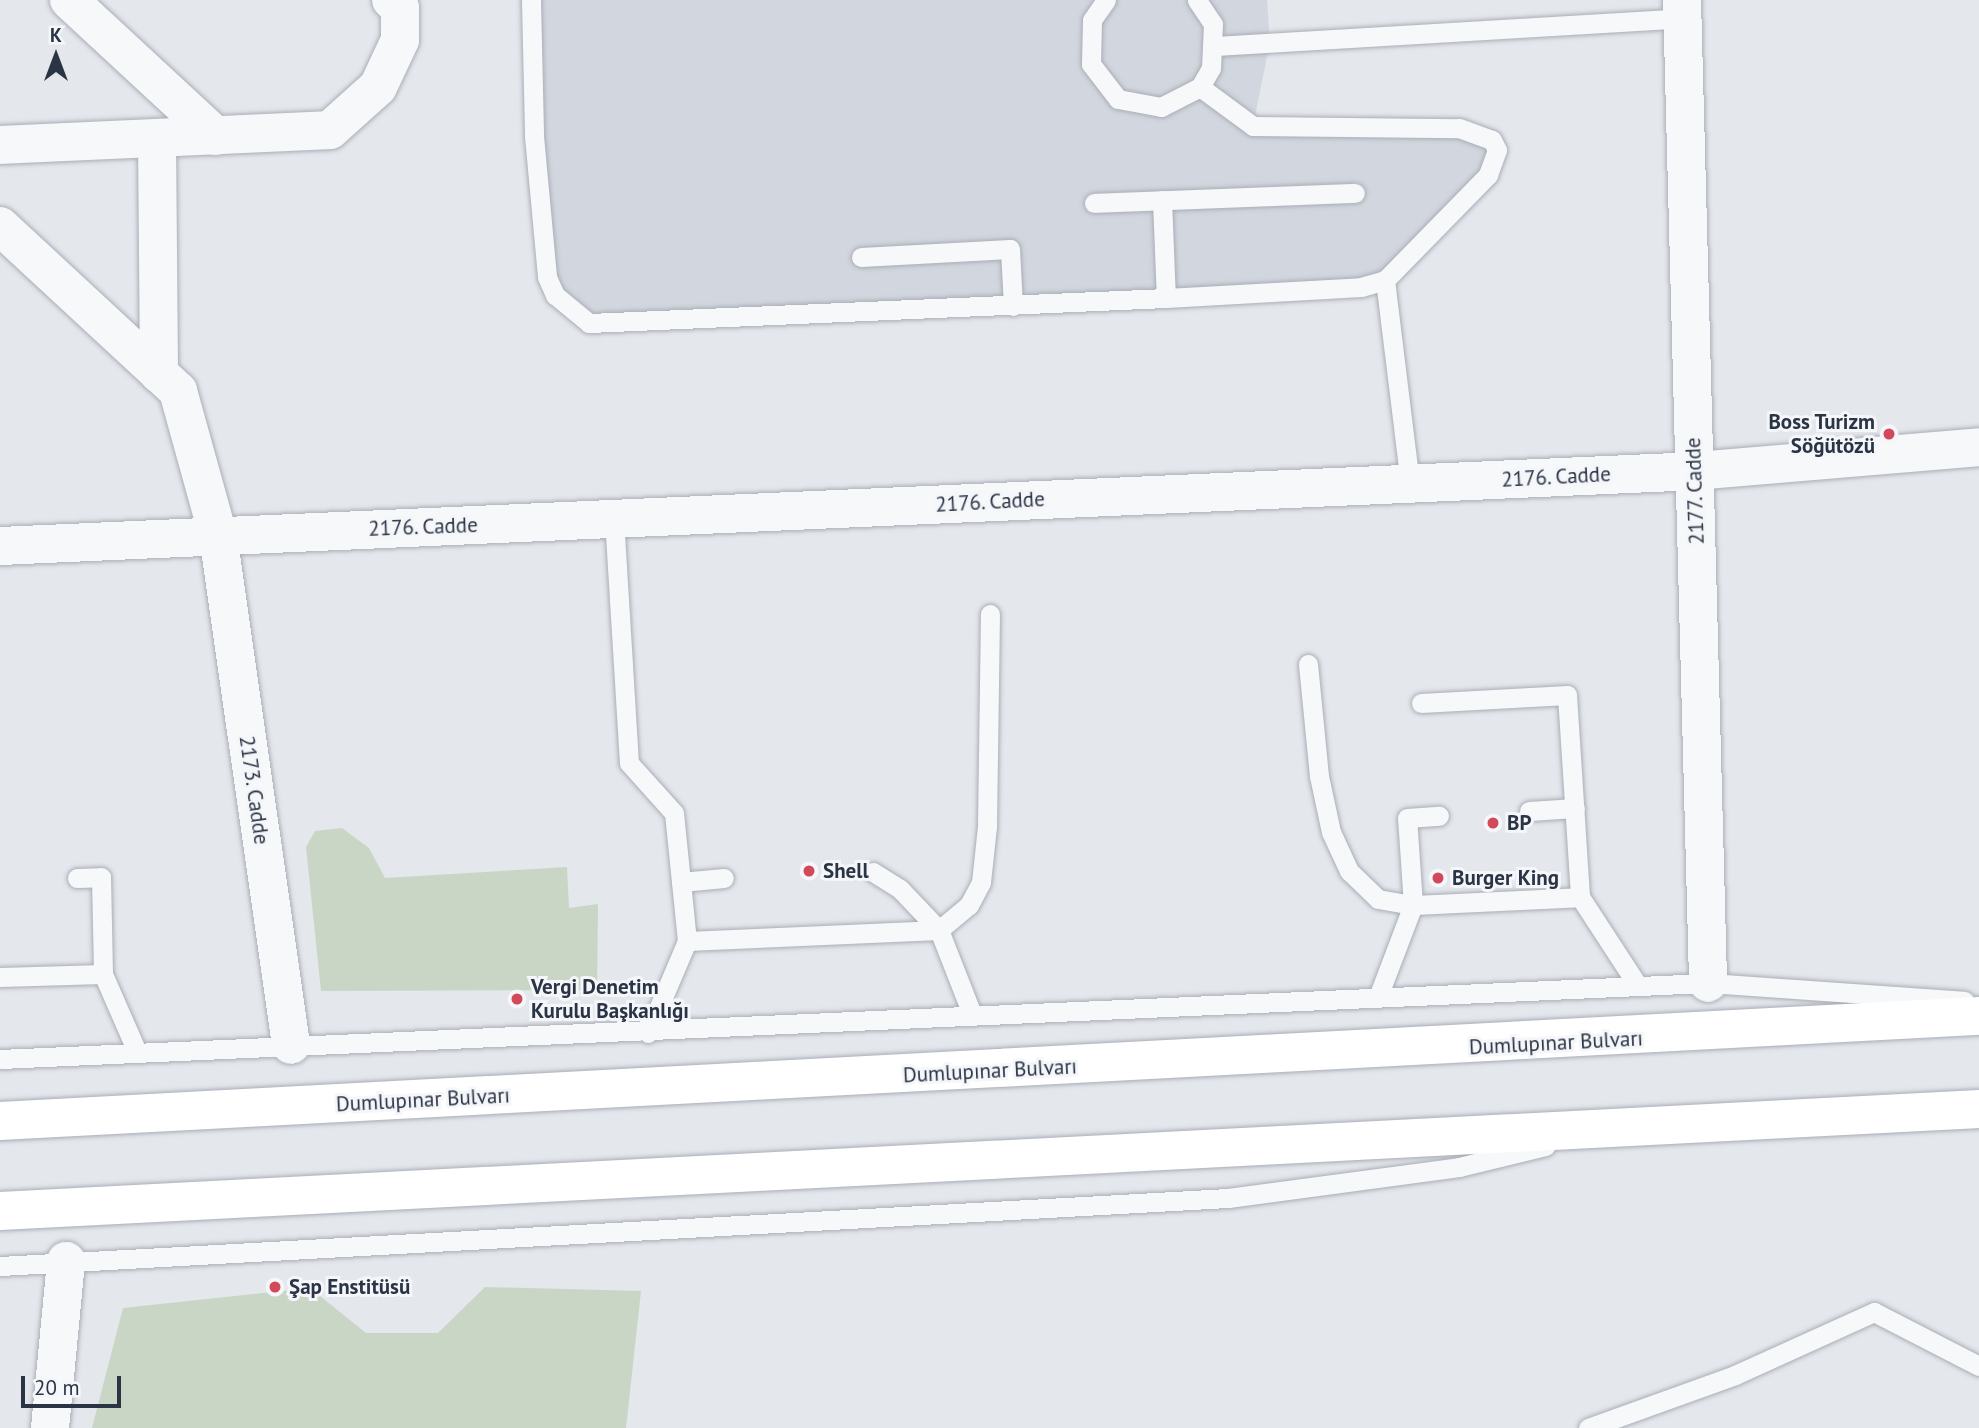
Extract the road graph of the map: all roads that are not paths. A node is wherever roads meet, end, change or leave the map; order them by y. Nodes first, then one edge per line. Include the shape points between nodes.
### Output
1 (69, 0) edge
2 (391, 0) edge
3 (531, 0) edge
4 (1106, 0) edge
5 (1197, 0) edge
6 (1682, 9) edge
7 (1216, 46) junction
8 (1200, 87) junction
9 (216, 136) junction
10 (157, 138) junction
11 (0, 145) edge
12 (1354, 193) dead end
13 (1162, 200) junction
14 (1094, 203) dead end
15 (0, 226) edge
16 (861, 257) dead end
17 (1385, 280) junction
18 (1166, 298) junction
19 (1013, 306) junction
20 (159, 374) junction
21 (1979, 447) edge
22 (1695, 471) junction
23 (1410, 483) junction
24 (614, 518) junction
25 (218, 536) junction
26 (0, 546) edge
27 (990, 614) dead end
28 (1308, 664) dead end
29 (1421, 703) dead end
30 (1575, 808) junction
31 (1528, 811) dead end
32 (1439, 816) dead end
33 (873, 872) dead end
34 (77, 878) dead end
35 (724, 878) dead end
36 (681, 881) junction
37 (1580, 897) junction
38 (1413, 905) junction
39 (939, 930) junction
40 (687, 941) junction
41 (103, 974) junction
42 (0, 977) edge
43 (1709, 983) junction
44 (1638, 986) junction
45 (1378, 997) junction
46 (1979, 1002) edge
47 (972, 1014) junction
48 (1979, 1016) edge
49 (648, 1033) junction
50 (291, 1045) junction
51 (138, 1052) junction
52 (0, 1059) edge
53 (1979, 1109) edge
54 (0, 1121) edge
55 (1622, 1127) junction
56 (0, 1211) edge
57 (66, 1261) junction
58 (0, 1266) edge
59 (1979, 1366) edge
60 (50, 1428) edge
61 (1588, 1428) edge

1 - 9 street
2 - 9 street via 400,8 400,40 378,88 330,130
3 - 19 lane via 534,136 547,277 570,311 608,327
4 - 8 lane via 1088,43 1101,84 1139,107 1161,107
5 - 7 lane via 1213,24
6 - 7 lane
6 - 22 street, 2177. Cadde
7 - 8 lane
8 - 17 lane via 1253,126 1459,128 1492,139 1497,150 1488,175
9 - 10 street
10 - 11 street
10 - 20 street
12 - 13 lane
13 - 14 lane
13 - 18 lane
15 - 20 street, 2173. Cadde
16 - 19 lane via 1010,249
17 - 18 lane via 1360,287
17 - 23 lane
18 - 19 lane
20 - 25 street, 2173. Cadde via 178,391
21 - 22 street, 2176. Cadde
22 - 23 street, 2176. Cadde
22 - 43 street, 2177. Cadde
23 - 24 street, 2176. Cadde
24 - 25 street, 2176. Cadde
24 - 36 lane via 629,763 674,813
25 - 26 street, 2176. Cadde
25 - 50 street, 2173. Cadde
27 - 39 lane via 992,732 981,881 969,905
28 - 38 lane via 1331,832 1362,886 1378,899
29 - 30 lane via 1567,695
30 - 31 lane
30 - 37 lane
32 - 38 lane via 1407,818
33 - 39 lane via 900,889
34 - 41 lane via 101,877
35 - 36 lane
36 - 40 lane
37 - 38 lane
37 - 44 lane
38 - 45 lane
39 - 40 lane
39 - 47 lane
40 - 49 lane
41 - 42 lane
41 - 51 lane
43 - 44 lane
43 - 46 lane
44 - 45 lane
45 - 47 lane
47 - 49 lane
48 - 54 highway, Dumlupınar Bulvarı
49 - 50 lane
50 - 51 lane
51 - 52 lane
53 - 55 highway
55 - 56 highway
55 - 57 lane via 1459,1167 1228,1198
57 - 58 lane
57 - 60 street
59 - 61 lane via 1874,1312 1734,1375

